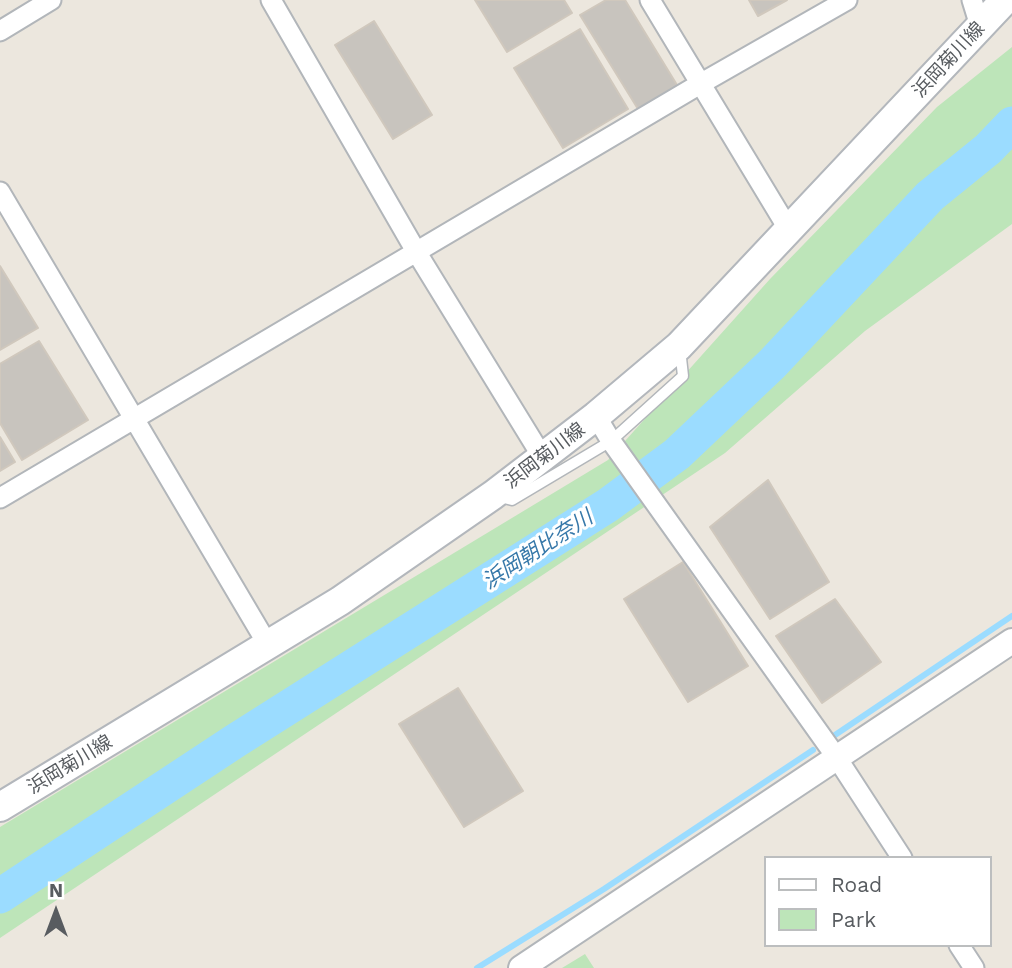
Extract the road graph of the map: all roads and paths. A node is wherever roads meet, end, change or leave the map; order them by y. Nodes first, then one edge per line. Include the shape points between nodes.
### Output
1 (271, 0) edge
2 (650, 0) edge
3 (847, 0) edge
4 (1005, 0) edge
5 (46, 1) edge
6 (976, 13) edge
7 (0, 31) edge
8 (700, 84) junction
9 (0, 192) edge
10 (789, 230) junction
11 (417, 253) junction
12 (679, 346) junction
13 (596, 416) junction
14 (135, 419) junction
15 (611, 441) junction
16 (543, 458) junction
17 (493, 495) junction
18 (0, 498) edge
19 (1012, 641) edge
20 (268, 645) junction
21 (837, 758) junction
22 (0, 807) edge
23 (901, 856) edge
24 (960, 947) edge
25 (521, 968) edge
26 (974, 968) edge

1 - 11 street
2 - 8 street
3 - 8 street
4 - 6 main road, 浜岡菊川線
5 - 7 street
6 - 10 main road, 浜岡菊川線
8 - 10 street
8 - 11 street
9 - 14 street
10 - 12 main road, 浜岡菊川線
11 - 14 street
11 - 16 street
12 - 13 main road, 浜岡菊川線
12 - 15 lane via 683,376
13 - 15 street
13 - 16 main road, 浜岡菊川線
14 - 18 street
14 - 20 street
15 - 17 lane via 512,500
15 - 21 street
16 - 17 main road, 浜岡菊川線
17 - 20 main road, 浜岡菊川線
19 - 21 street
20 - 22 main road, 浜岡菊川線
21 - 23 street
21 - 25 street
24 - 26 street

